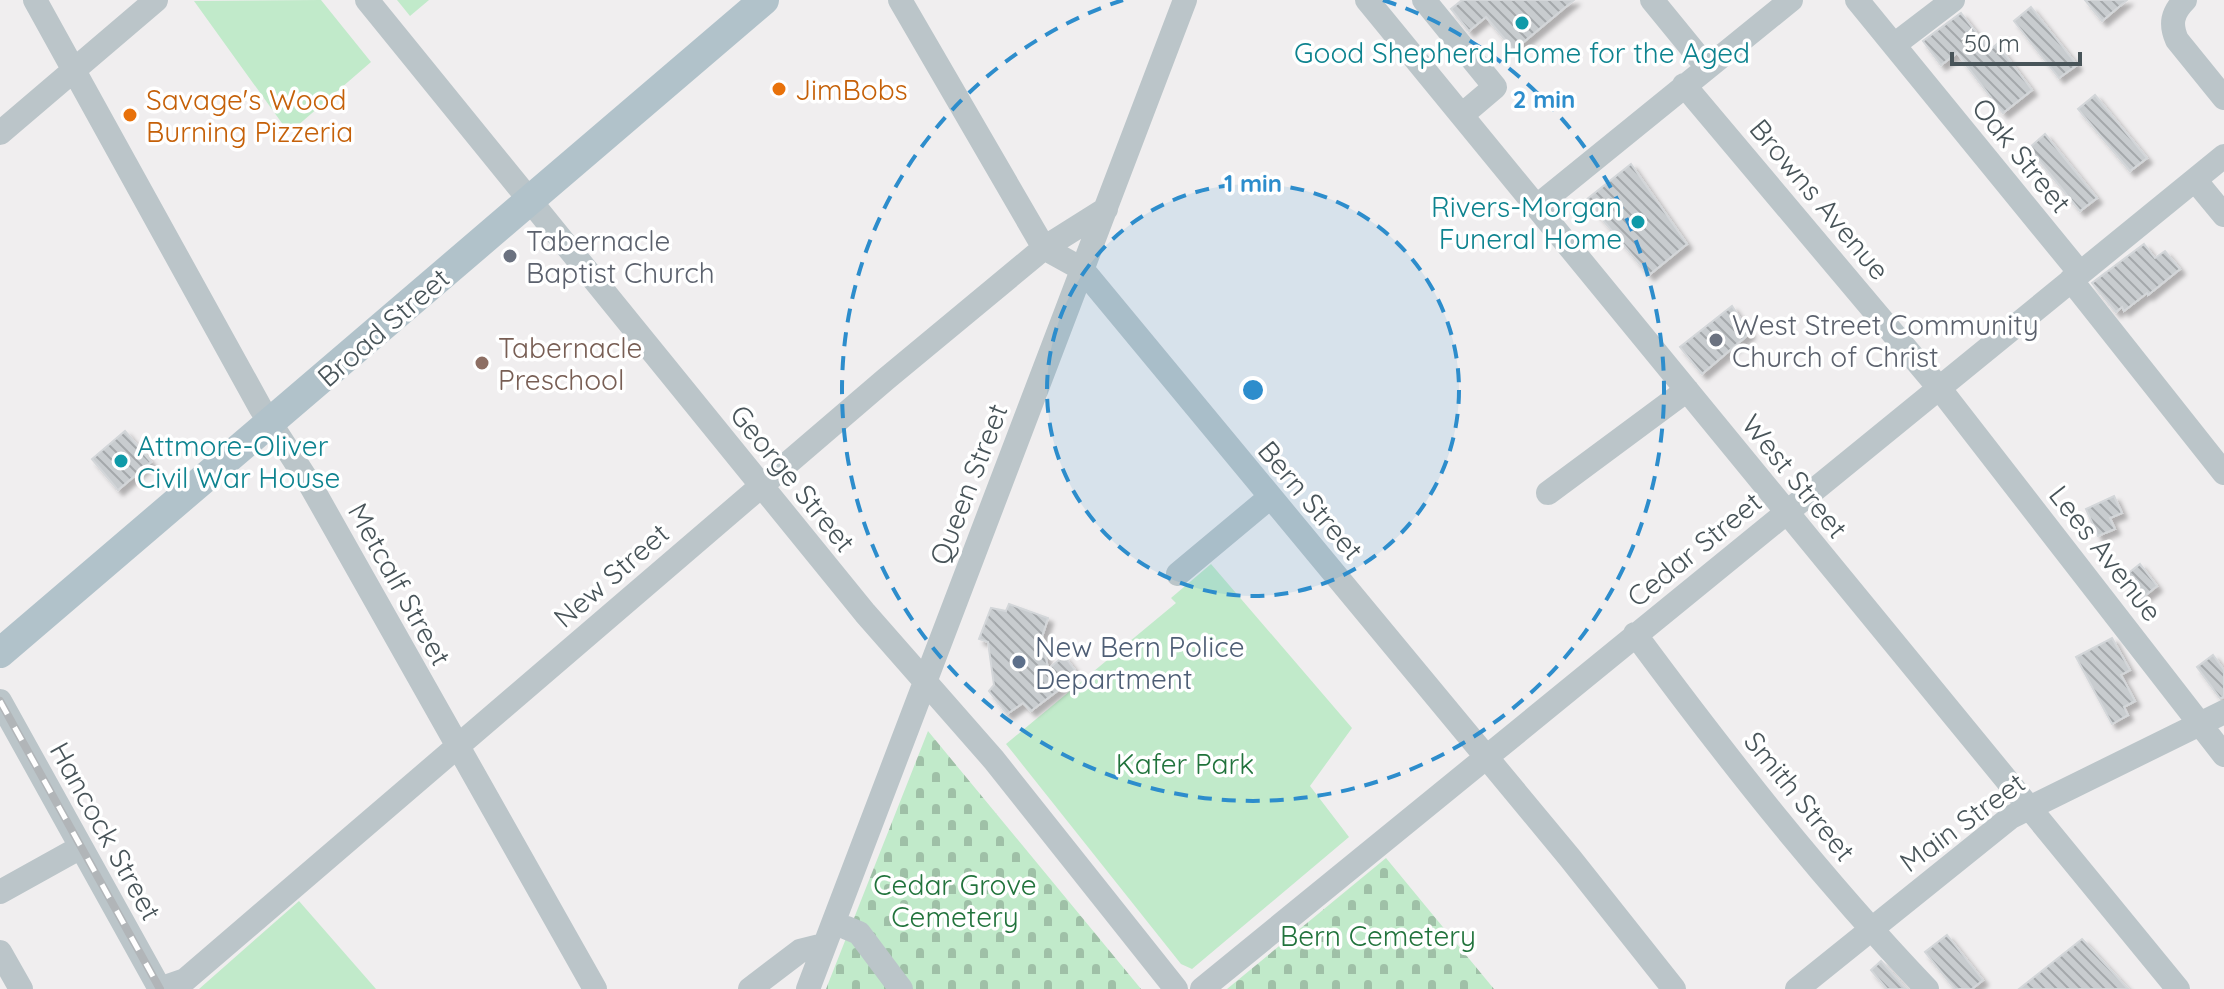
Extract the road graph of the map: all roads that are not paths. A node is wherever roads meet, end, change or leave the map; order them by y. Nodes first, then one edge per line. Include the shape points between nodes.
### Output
1 (35, 0) edge
2 (156, 0) edge
3 (367, 0) edge
4 (735, 0) edge
5 (764, 0) edge
6 (900, 0) edge
7 (1185, 0) edge
8 (1367, 0) edge
9 (1424, 0) edge
10 (1652, 0) edge
11 (1791, 0) edge
12 (1857, 0) edge
13 (1953, 0) edge
14 (2185, 0) edge
15 (1894, 45) junction
16 (1706, 66) junction
17 (74, 70) junction
18 (1684, 85) junction
19 (2224, 98) edge
20 (1462, 115) junction
21 (0, 133) edge
22 (2224, 156) edge
23 (2195, 180) junction
24 (524, 193) junction
25 (1537, 206) junction
26 (1106, 209) junction
27 (2224, 215) edge
28 (1044, 248) junction
29 (1082, 269) junction
30 (2076, 276) junction
31 (1940, 389) junction
32 (1687, 390) junction
33 (265, 415) junction
34 (2224, 473) edge
35 (762, 486) junction
36 (1548, 493) dead end
37 (1269, 498) junction
38 (1786, 513) junction
39 (1178, 574) dead end
40 (49, 585) junction
41 (0, 625) edge
42 (1635, 634) junction
43 (0, 643) edge
44 (0, 653) edge
45 (926, 679) junction
46 (0, 701) edge
47 (2224, 712) edge
48 (2199, 724) junction
49 (460, 745) junction
50 (2224, 755) edge
51 (1486, 756) junction
52 (2027, 807) junction
53 (81, 847) junction
54 (0, 892) edge
55 (847, 928) dead end
56 (1871, 930) junction
57 (824, 945) junction
58 (0, 952) edge
59 (21, 989) edge
60 (160, 989) edge
61 (595, 989) edge
62 (750, 989) edge
63 (808, 989) edge
64 (901, 989) edge
65 (1176, 989) edge
66 (1202, 989) edge
67 (1674, 989) edge
68 (1797, 989) edge
69 (1927, 989) edge
70 (2178, 989) edge

1 - 17 street, Metcalf Street
2 - 17 street
3 - 24 street, George Street
4 - 24 main road, Broad Street
5 - 24 main road, Broad Street
6 - 28 street
7 - 26 street, Queen Street
8 - 20 street, West Street
9 - 20 street via 1495,87
10 - 16 street
11 - 16 street
12 - 15 street, Oak Street
13 - 15 street
14 - 19 street via 2172,29
15 - 30 street, Oak Street
16 - 18 street
17 - 21 street
17 - 33 street, Metcalf Street
18 - 25 street
18 - 31 street, Browns Avenue
20 - 25 street, West Street
22 - 23 street, Cedar Street
23 - 27 street
23 - 30 street, Cedar Street
24 - 33 main road, Broad Street
24 - 35 street, George Street
25 - 32 street, West Street
26 - 28 street, New Street
26 - 29 street, Queen Street
28 - 29 street, Bern Street
28 - 35 street, New Street
29 - 37 street, Bern Street
29 - 45 street, Queen Street
30 - 31 street, Cedar Street
30 - 34 street, Oak Street
31 - 38 street, Cedar Street
31 - 48 street, Lees Avenue
32 - 36 street
32 - 38 street, West Street
33 - 40 main road, Broad Street
33 - 44 main road, Broad Street
33 - 49 street, Metcalf Street
35 - 45 street, George Street
35 - 49 street, New Street
37 - 39 street
37 - 51 street, Bern Street
38 - 42 street, Cedar Street
38 - 52 street, West Street
40 - 41 main road, Broad Street
40 - 43 main road via 32,614
42 - 51 street, Cedar Street
42 - 56 street, Smith Street
45 - 57 street, Queen Street
45 - 65 street, George Street
46 - 53 street, Hancock Street
47 - 48 street, Main Street
48 - 50 street, Lees Avenue
48 - 52 street, Main Street
49 - 60 street, New Street via 185,980
49 - 61 street, Metcalf Street
51 - 66 street, Cedar Street
51 - 67 street, Bern Street
52 - 56 street, Main Street
52 - 70 street, West Street
53 - 54 street
53 - 60 street, Hancock Street
55 - 64 street via 859,933
56 - 68 street, Main Street
56 - 69 street, Smith Street
57 - 62 street via 800,951
57 - 63 street, Queen Street
58 - 59 street

